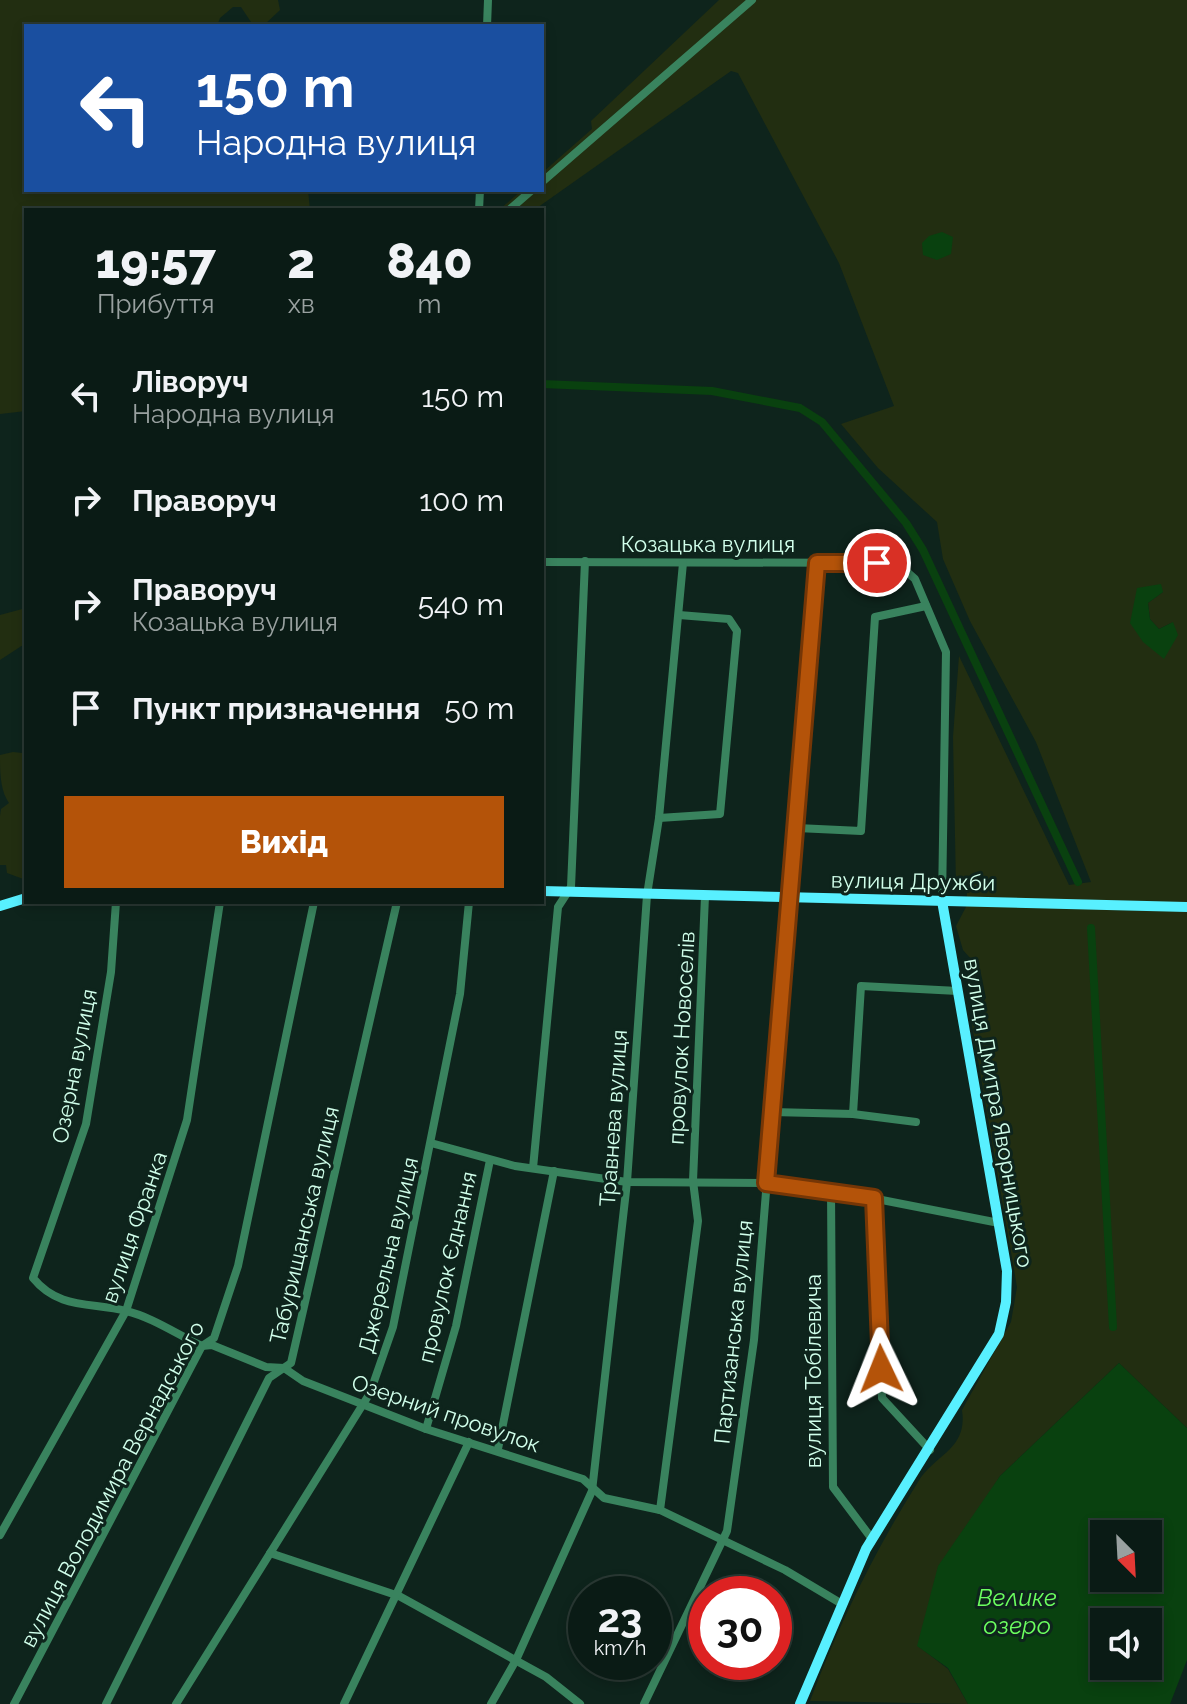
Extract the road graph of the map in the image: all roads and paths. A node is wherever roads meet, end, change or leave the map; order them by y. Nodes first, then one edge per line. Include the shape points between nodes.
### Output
1 (488, 0) edge
2 (752, 0) edge
3 (487, 24) edge
4 (544, 180) edge
5 (530, 192) edge
6 (511, 208) edge
7 (585, 561) junction
8 (544, 562) edge
9 (683, 563) junction
10 (817, 563) junction
11 (915, 579) joint
12 (926, 606) junction
13 (679, 615) junction
14 (659, 818) junction
15 (797, 828) junction
16 (544, 891) edge
17 (568, 892) junction
18 (647, 895) junction
19 (705, 896) junction
20 (789, 898) junction
21 (24, 899) edge
22 (942, 901) junction
23 (116, 904) edge
24 (220, 904) edge
25 (314, 904) edge
26 (397, 904) edge
27 (469, 904) edge
28 (0, 906) edge
29 (1187, 907) edge
30 (958, 991) junction
31 (772, 1112) junction
32 (853, 1114) junction
33 (916, 1122) dead end
34 (431, 1143) junction
35 (490, 1160) junction
36 (533, 1168) junction
37 (554, 1171) junction
38 (693, 1181) junction
39 (627, 1182) junction
40 (766, 1183) junction
41 (831, 1190) junction
42 (874, 1198) junction
43 (999, 1223) junction
44 (33, 1278) joint
45 (126, 1311) junction
46 (202, 1346) junction
47 (284, 1368) junction
48 (362, 1404) junction
49 (426, 1429) junction
50 (469, 1442) junction
51 (498, 1449) junction
52 (930, 1450) junction
53 (592, 1491) junction
54 (660, 1510) junction
55 (0, 1535) edge
56 (872, 1539) junction
57 (725, 1540) junction
58 (270, 1553) junction
59 (399, 1596) junction
60 (842, 1604) junction
61 (516, 1660) junction
62 (14, 1704) edge
63 (106, 1704) edge
64 (176, 1704) edge
65 (344, 1704) edge
66 (491, 1704) edge
67 (580, 1704) edge
68 (644, 1704) edge
69 (800, 1704) edge

1 - 3 street
2 - 4 street
5 - 6 street
7 - 8 street, Козацька вулиця
7 - 9 street, Козацька вулиця
7 - 17 street
9 - 10 street, Козацька вулиця
9 - 13 street, Травнева вулиця
10 - 11 street, Козацька вулиця via 897,563
10 - 15 street, Партизанська вулиця
11 - 12 street, вулиця Дмитра Яворницького
12 - 15 street via 875,617 861,831
12 - 22 street, вулиця Дмитра Яворницького via 946,652
13 - 14 street, Травнева вулиця
13 - 14 street via 729,619 737,631 720,814
14 - 18 street, Травнева вулиця
15 - 20 street, Партизанська вулиця
16 - 17 main road, вулиця Дружби
17 - 18 main road, вулиця Дружби
17 - 36 street via 558,907
18 - 19 main road, вулиця Дружби
18 - 39 street, Травнева вулиця
19 - 20 main road, вулиця Дружби
19 - 38 street, провулок Новоселів
20 - 22 main road, вулиця Дружби
20 - 31 street, Партизанська вулиця
21 - 28 main road
22 - 29 main road, вулиця Дружби
22 - 30 main road, вулиця Дмитра Яворницького
23 - 44 street, Озерна вулиця via 111,972 86,1124
24 - 45 street, вулиця Франка via 187,1120
25 - 46 street, вулиця Володимира Вернадського via 238,1266 214,1338
26 - 47 street, Табурищанська вулиця via 291,1363
27 - 34 street, Джерельна вулиця via 460,994
30 - 32 street via 861,986
30 - 43 main road, вулиця Дмитра Яворницького
31 - 32 street
31 - 40 street, Партизанська вулиця
32 - 33 street
34 - 35 street
34 - 48 street, Джерельна вулиця via 393,1327
35 - 36 street
35 - 49 street, провулок Єднання via 456,1326
36 - 37 street
37 - 39 street
37 - 51 street
38 - 39 street
38 - 40 street
38 - 54 street, провулок Новоселів via 698,1221
39 - 53 street, Травнева вулиця
40 - 41 street
40 - 57 street, Партизанська вулиця via 754,1340
41 - 42 street
41 - 56 street, вулиця Тобілевича via 833,1487
42 - 43 street
42 - 52 street via 882,1398
43 - 52 main road, вулиця Дмитра Яворницького via 1007,1271 999,1334
44 - 45 street, Озерний провулок via 46,1294
45 - 46 street, Озерний провулок
45 - 55 street, вулиця Франка
46 - 47 street, Озерний провулок
46 - 62 street, вулиця Володимира Вернадського
47 - 48 street, Озерний провулок
47 - 63 street, Табурищанська вулиця via 269,1378
48 - 49 street, Озерний провулок
48 - 58 street, Джерельна вулиця
49 - 50 street, Озерний провулок
50 - 51 street, Озерний провулок
50 - 59 street
51 - 53 street, Озерний провулок via 583,1479
52 - 56 main road, вулиця Дмитра Яворницького
53 - 54 street, Озерний провулок
53 - 61 street, Травнева вулиця
54 - 57 street, Озерний провулок
56 - 60 main road, вулиця Дмитра Яворницького
57 - 60 street, Озерний провулок
57 - 68 street, Партизанська вулиця
58 - 59 street
58 - 64 street, Джерельна вулиця
59 - 61 street
59 - 65 street
60 - 69 main road, вулиця Дмитра Яворницького
61 - 66 street, Травнева вулиця
61 - 67 street

